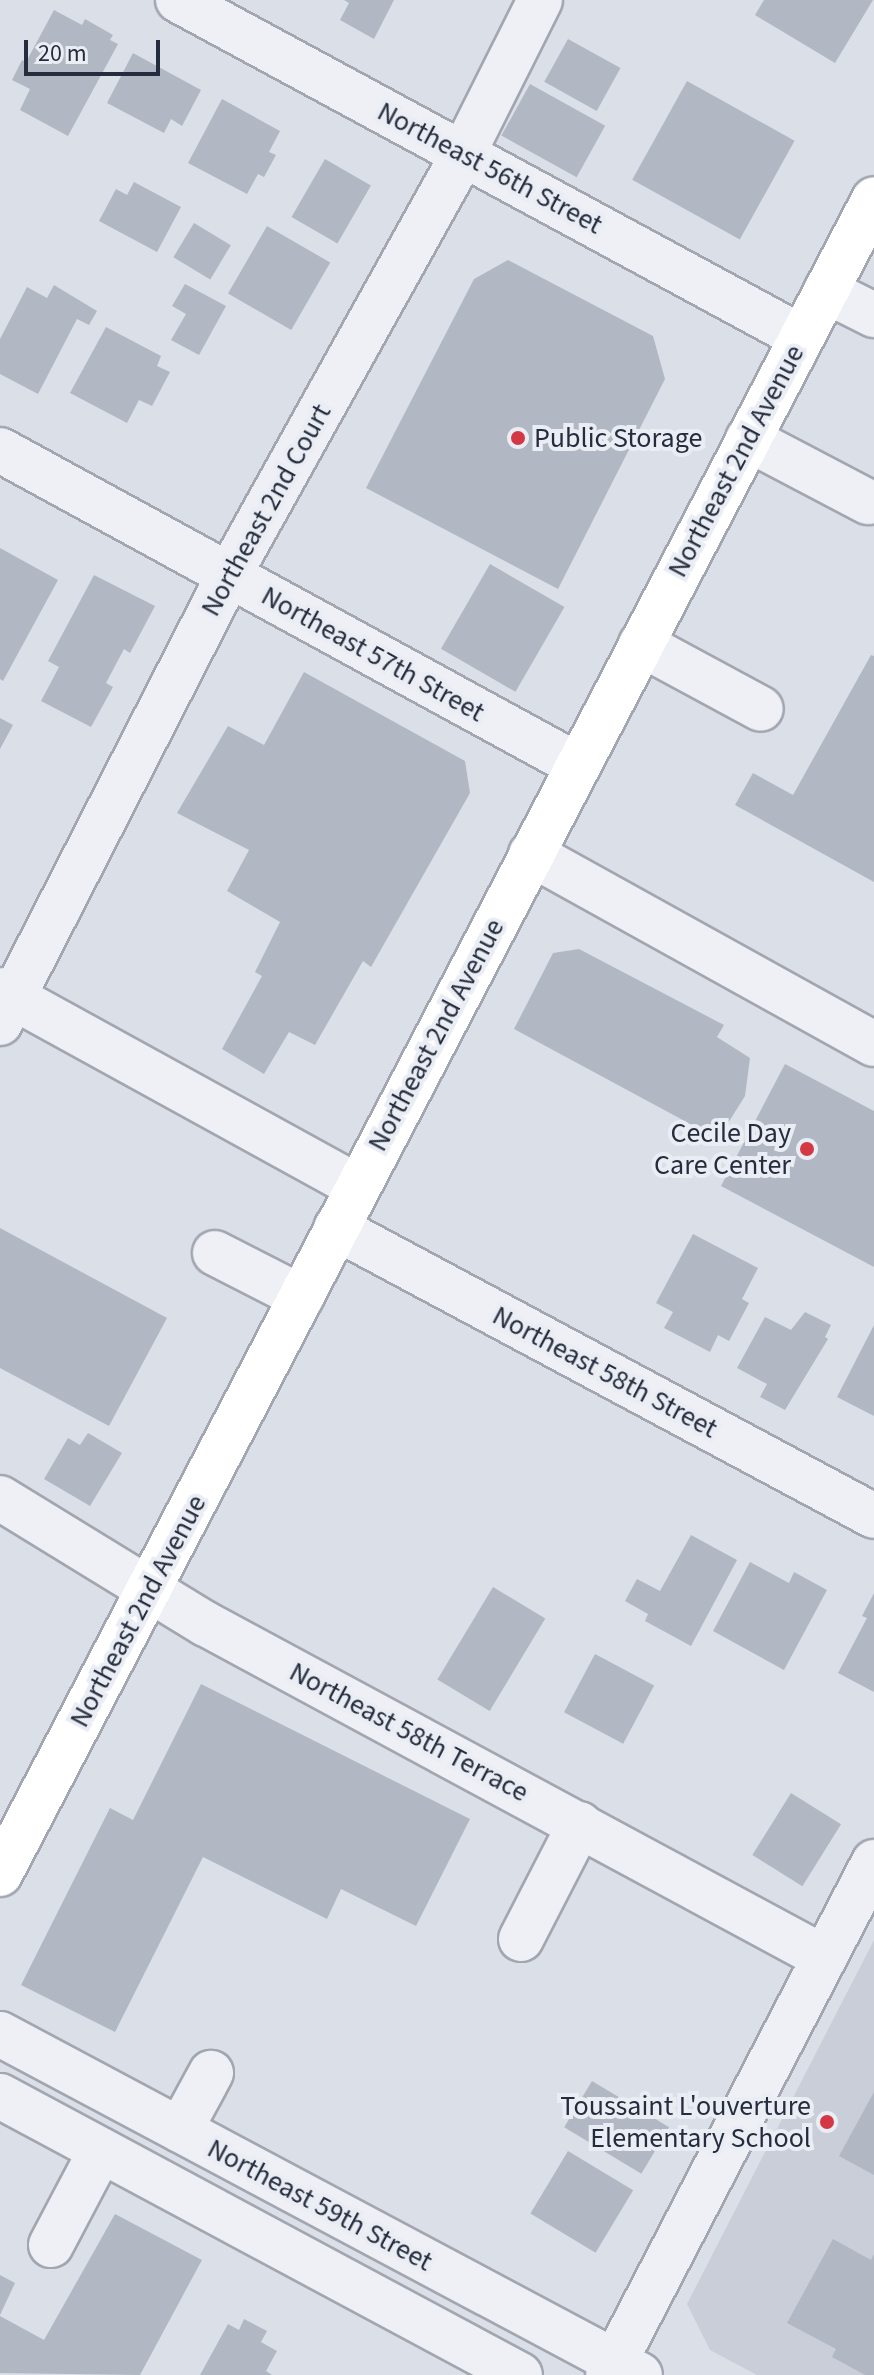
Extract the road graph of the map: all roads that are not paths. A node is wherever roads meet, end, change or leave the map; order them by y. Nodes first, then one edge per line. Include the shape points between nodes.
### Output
1 (178, 0) edge
2 (540, 0) edge
3 (463, 154) junction
4 (874, 199) edge
5 (826, 291) junction
6 (874, 315) edge
7 (801, 337) junction
8 (748, 439) junction
9 (0, 450) edge
10 (868, 502) dead end
11 (229, 575) junction
12 (641, 644) junction
13 (761, 709) dead end
14 (577, 765) junction
15 (531, 854) junction
16 (5, 1003) edge
17 (874, 1044) edge
18 (357, 1186) junction
19 (336, 1228) junction
20 (215, 1253) dead end
21 (301, 1297) junction
22 (0, 1498) edge
23 (874, 1516) edge
24 (150, 1589) junction
25 (580, 1824) junction
26 (874, 1862) edge
27 (0, 1874) edge
28 (521, 1939) dead end
29 (823, 1957) junction
30 (0, 2034) edge
31 (211, 2073) dead end
32 (0, 2096) edge
33 (180, 2130) junction
34 (101, 2150) junction
35 (51, 2245) dead end
36 (621, 2371) edge
37 (520, 2375) edge

1 - 3 street, Northeast 56th Street
2 - 3 street, Northeast 2nd Court
3 - 7 street, Northeast 56th Street
3 - 11 street, Northeast 2nd Court
4 - 5 main road, Northeast 2nd Avenue
5 - 6 street
5 - 7 main road, Northeast 2nd Avenue
7 - 8 main road, Northeast 2nd Avenue
8 - 10 street
8 - 12 main road, Northeast 2nd Avenue
9 - 11 street, Northeast 57th Street
11 - 14 street, Northeast 57th Street
11 - 16 street, Northeast 2nd Court
12 - 13 street
12 - 14 main road, Northeast 2nd Avenue
14 - 15 main road, Northeast 2nd Avenue
15 - 17 street
15 - 18 main road, Northeast 2nd Avenue
16 - 18 street
18 - 19 main road, Northeast 2nd Avenue
19 - 21 main road, Northeast 2nd Avenue
19 - 23 street, Northeast 58th Street
20 - 21 street
21 - 24 main road, Northeast 2nd Avenue
22 - 24 street, Northeast 58th Terrace
24 - 25 street, Northeast 58th Terrace
24 - 27 main road, Northeast 2nd Avenue
25 - 28 street
25 - 29 street, Northeast 58th Terrace
26 - 29 street
29 - 36 street
30 - 33 street, Northeast 59th Street
31 - 33 street
32 - 34 street, Northeast 59th Street
33 - 36 street, Northeast 59th Street
34 - 35 street
34 - 37 street, Northeast 59th Street

